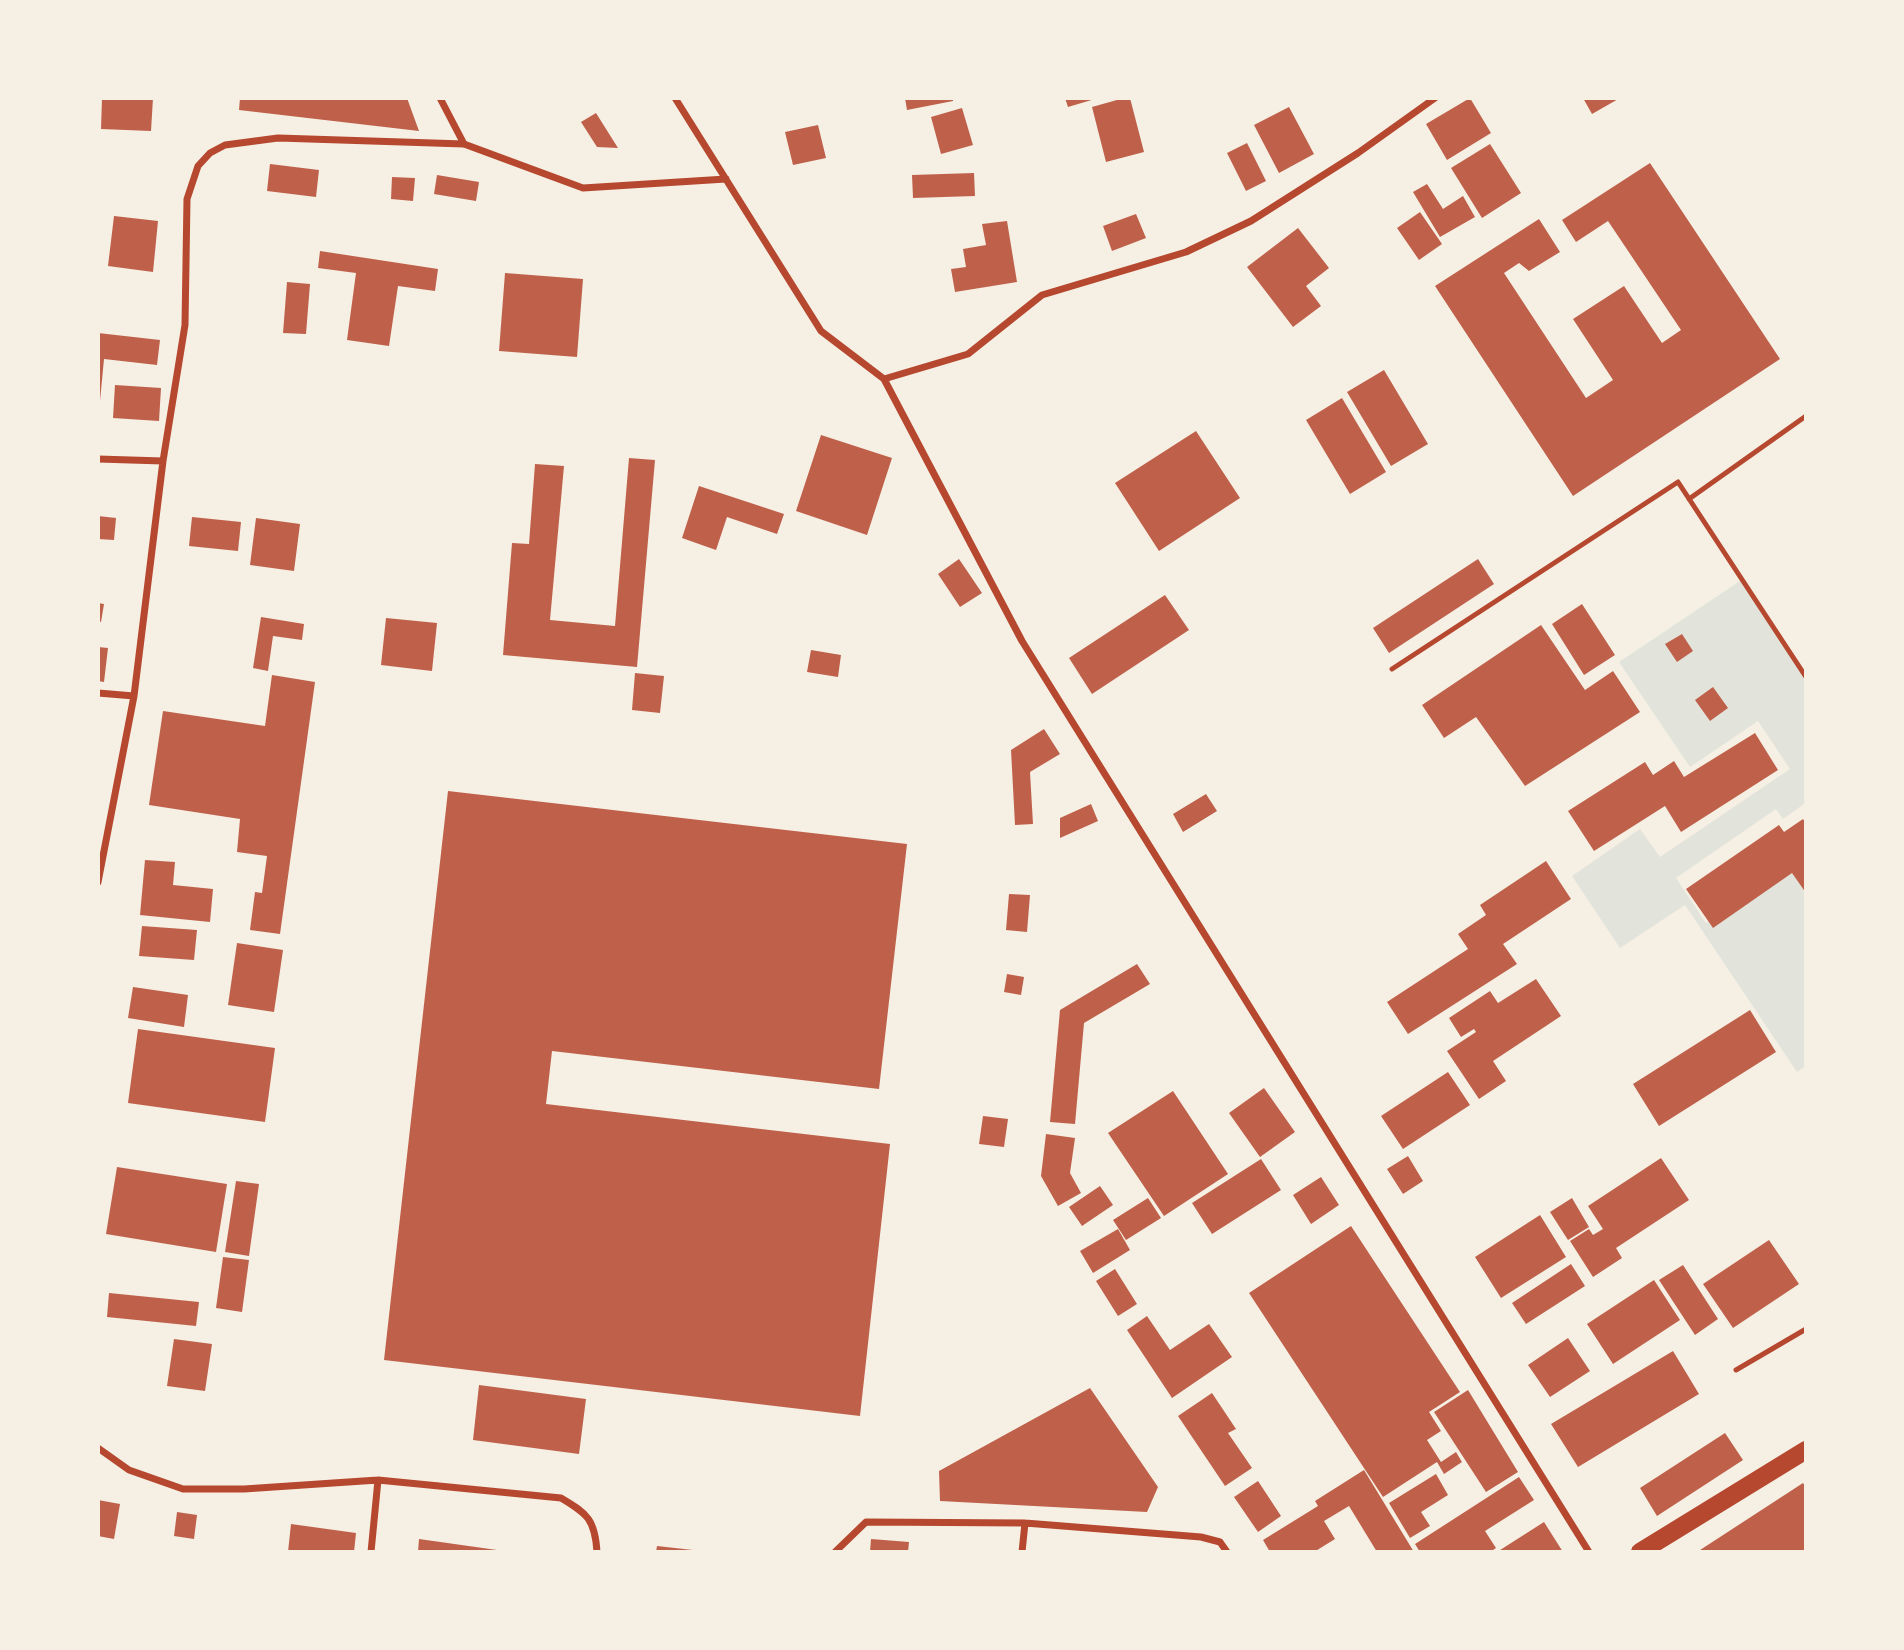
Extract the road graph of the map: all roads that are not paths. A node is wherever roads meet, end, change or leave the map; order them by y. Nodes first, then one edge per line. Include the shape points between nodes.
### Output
1 (440, 98) edge
2 (675, 98) edge
3 (1434, 98) edge
4 (464, 144) junction
5 (726, 179) junction
6 (884, 379) junction
7 (1806, 416) edge
8 (98, 459) edge
9 (163, 461) junction
10 (1689, 499) junction
11 (1392, 669) dead end
12 (1806, 677) edge
13 (98, 693) edge
14 (134, 696) junction
15 (98, 882) edge
16 (1806, 1329) edge
17 (1736, 1370) dead end
18 (98, 1448) edge
19 (1805, 1452) edge
20 (378, 1480) junction
21 (1025, 1523) junction
22 (371, 1552) edge
23 (597, 1552) edge
24 (835, 1552) edge
25 (1021, 1552) edge
26 (1227, 1552) edge
27 (1589, 1552) edge
28 (1640, 1552) edge

1 - 4 street
2 - 5 street
3 - 6 street via 1251,221 1186,252 1042,295 968,354
4 - 5 street via 583,188
4 - 9 street via 278,138 225,145 210,153 198,166 187,199 185,325
5 - 6 street via 821,331
6 - 27 street via 1022,641
7 - 10 lane
8 - 9 street
9 - 14 street
10 - 11 lane via 1678,482
10 - 12 lane
13 - 14 street
14 - 15 street
16 - 17 lane
18 - 20 street via 129,1469 183,1489
19 - 28 main road
20 - 22 street
20 - 23 street via 561,1498 584,1512 595,1529
21 - 24 street via 866,1522
21 - 25 street
21 - 26 street via 1200,1537 1220,1542

